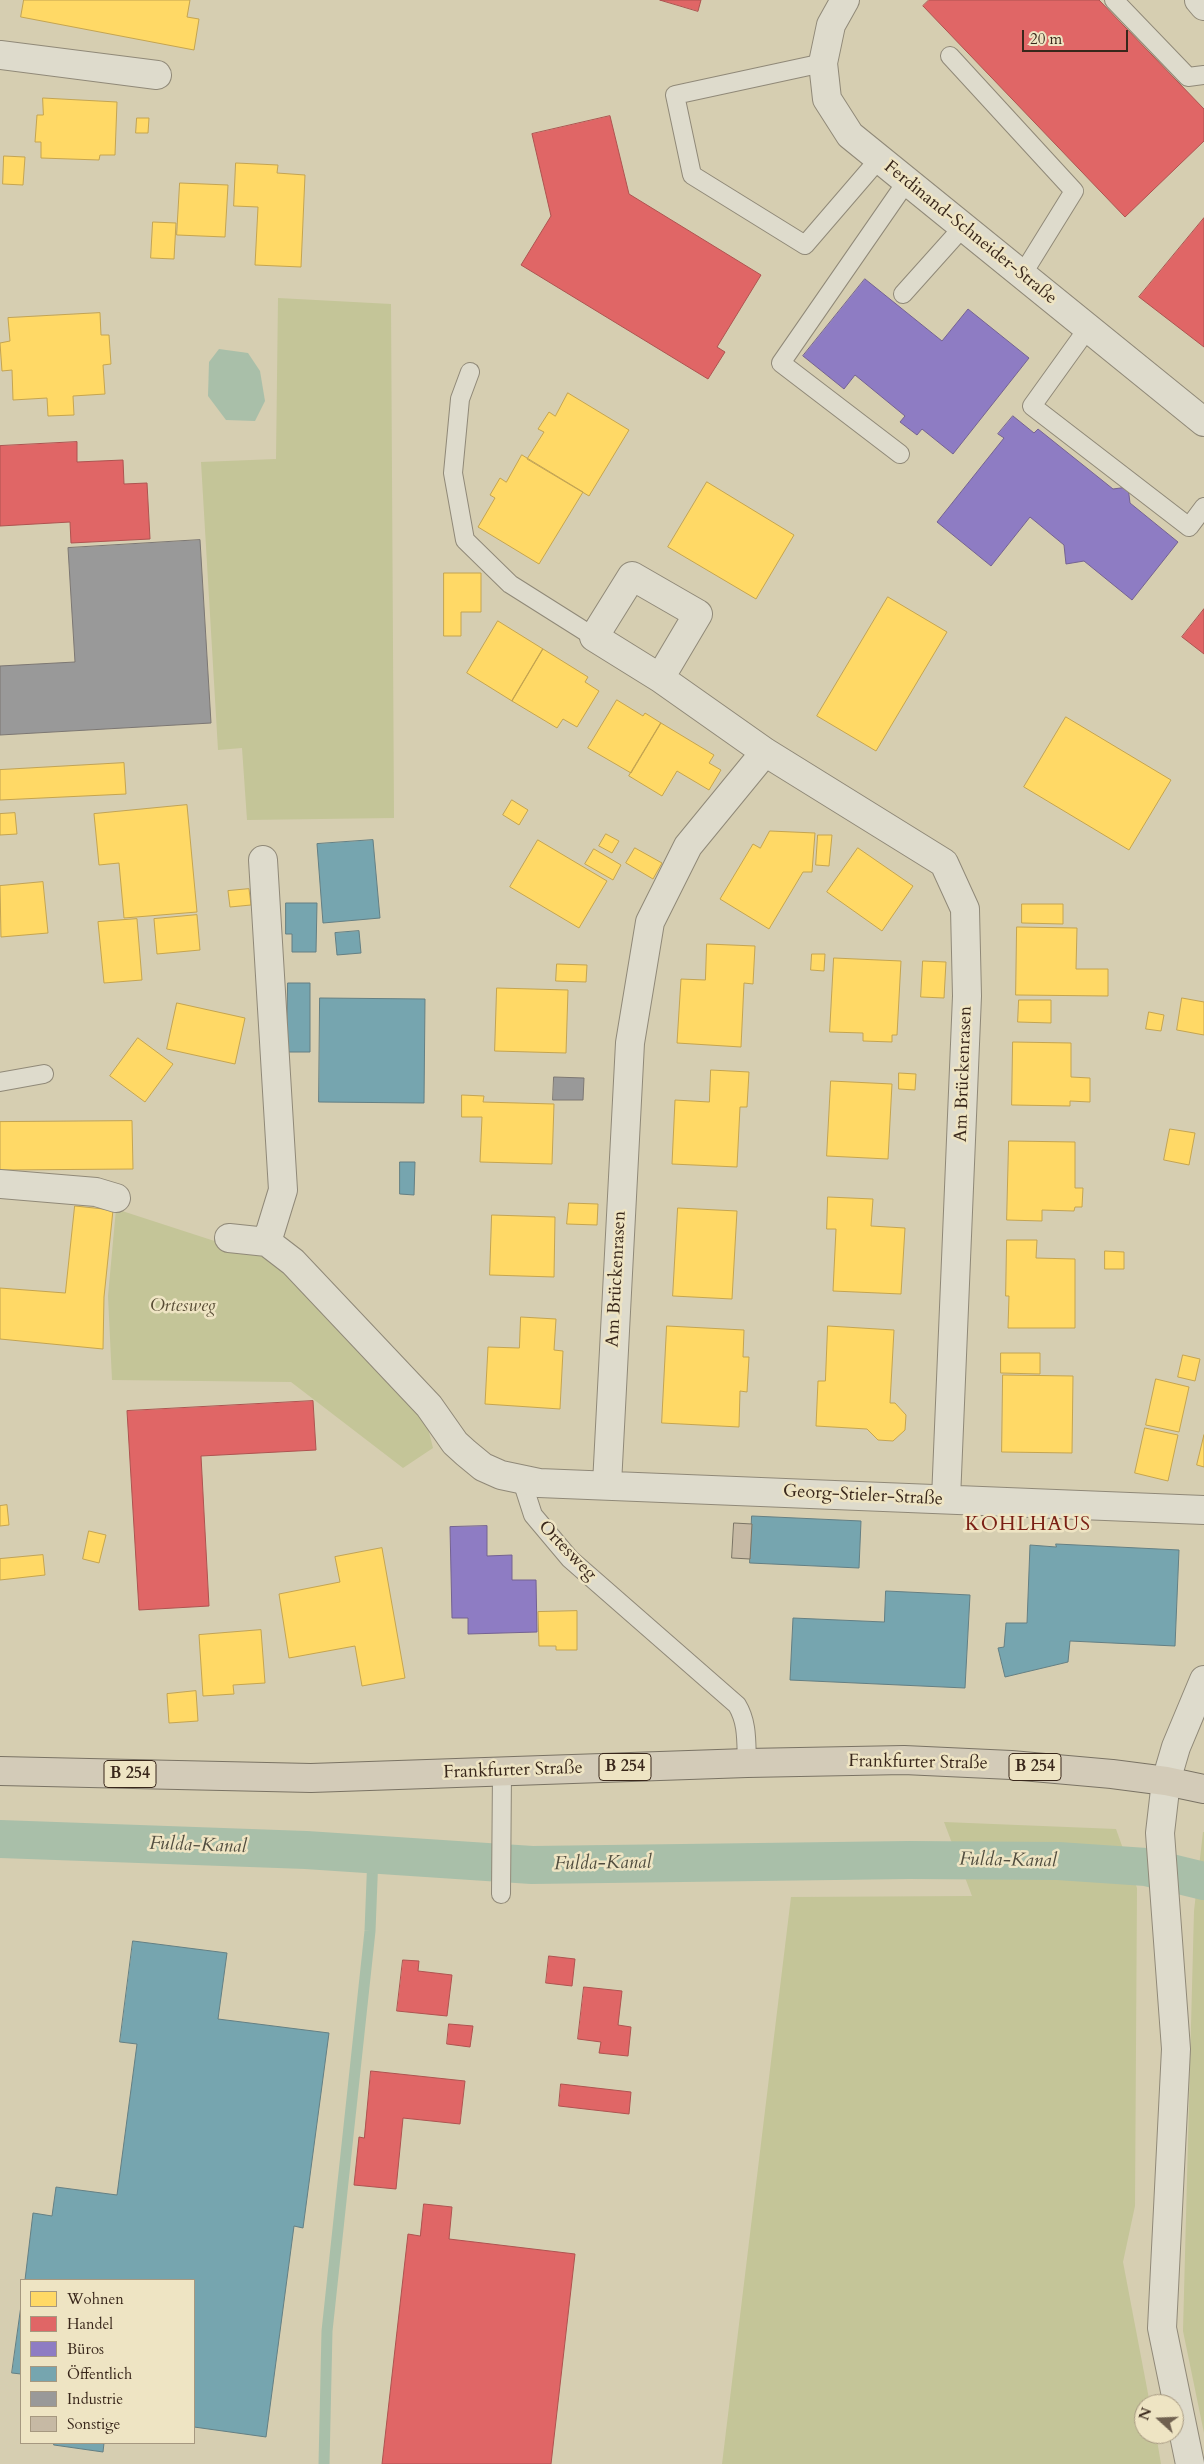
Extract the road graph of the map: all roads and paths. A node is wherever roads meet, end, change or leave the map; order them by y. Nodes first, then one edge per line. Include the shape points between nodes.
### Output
1 (1114, 0) edge
2 (1199, 0) edge
3 (842, 1) edge
4 (1204, 6) edge
5 (0, 55) edge
6 (950, 56) dead end
7 (823, 63) junction
8 (1204, 74) edge
9 (157, 75) dead end
10 (879, 159) junction
11 (907, 182) junction
12 (963, 227) junction
13 (1022, 275) junction
14 (903, 294) dead end
15 (1088, 328) junction
16 (470, 372) dead end
17 (1204, 422) edge
18 (900, 454) dead end
19 (1204, 507) edge
20 (594, 637) junction
21 (660, 678) junction
22 (765, 752) junction
23 (263, 860) dead end
24 (44, 1074) dead end
25 (0, 1082) edge
26 (0, 1184) edge
27 (116, 1198) dead end
28 (229, 1238) dead end
29 (267, 1242) junction
30 (522, 1481) junction
31 (607, 1484) junction
32 (946, 1499) junction
33 (1204, 1510) edge
34 (1204, 1680) edge
35 (747, 1763) junction
36 (0, 1771) edge
37 (502, 1772) junction
38 (1166, 1781) junction
39 (1204, 1789) edge
40 (501, 1894) dead end
41 (1190, 2464) edge

1 - 8 lane via 1188,78
2 - 4 street
3 - 7 street, Ferdinand-Schneider-Straße via 831,25
5 - 9 street
6 - 13 lane via 1074,191
7 - 10 street, Ferdinand-Schneider-Straße via 827,100 850,136
7 - 10 lane via 675,96 692,175 805,245
10 - 11 street, Ferdinand-Schneider-Straße
11 - 12 street, Ferdinand-Schneider-Straße
11 - 18 lane via 781,363
12 - 13 street, Ferdinand-Schneider-Straße
12 - 14 lane
13 - 15 street, Ferdinand-Schneider-Straße
15 - 17 street, Ferdinand-Schneider-Straße
15 - 19 lane via 1032,406 1189,527
16 - 20 lane via 460,399 454,473 465,540 510,584
20 - 21 street, Am Brückenrasen
20 - 21 street via 632,576 698,614
21 - 22 street, Am Brückenrasen
22 - 31 street, Am Brückenrasen via 688,846 650,922 630,1043
22 - 32 street, Am Brückenrasen via 944,863 965,909 967,996
23 - 29 street via 283,1190
24 - 25 lane
26 - 27 street via 96,1192
28 - 29 street
29 - 30 street via 316,1285 429,1406 466,1453 483,1467
30 - 31 street, Georg-Stieler-Straße
30 - 35 lane, Ortesweg via 533,1515 570,1558 737,1706 746,1727
31 - 32 street, Georg-Stieler-Straße
32 - 33 street, Georg-Stieler-Straße
34 - 38 street
35 - 37 main road, Frankfurter Straße / B 254
35 - 38 main road, Frankfurter Straße / B 254 via 914,1761 1027,1767
36 - 37 main road, Frankfurter Straße / B 254 via 311,1778
37 - 40 lane
38 - 39 main road, Frankfurter Straße / B 254
38 - 41 street via 1160,1833 1176,2049 1162,2328

